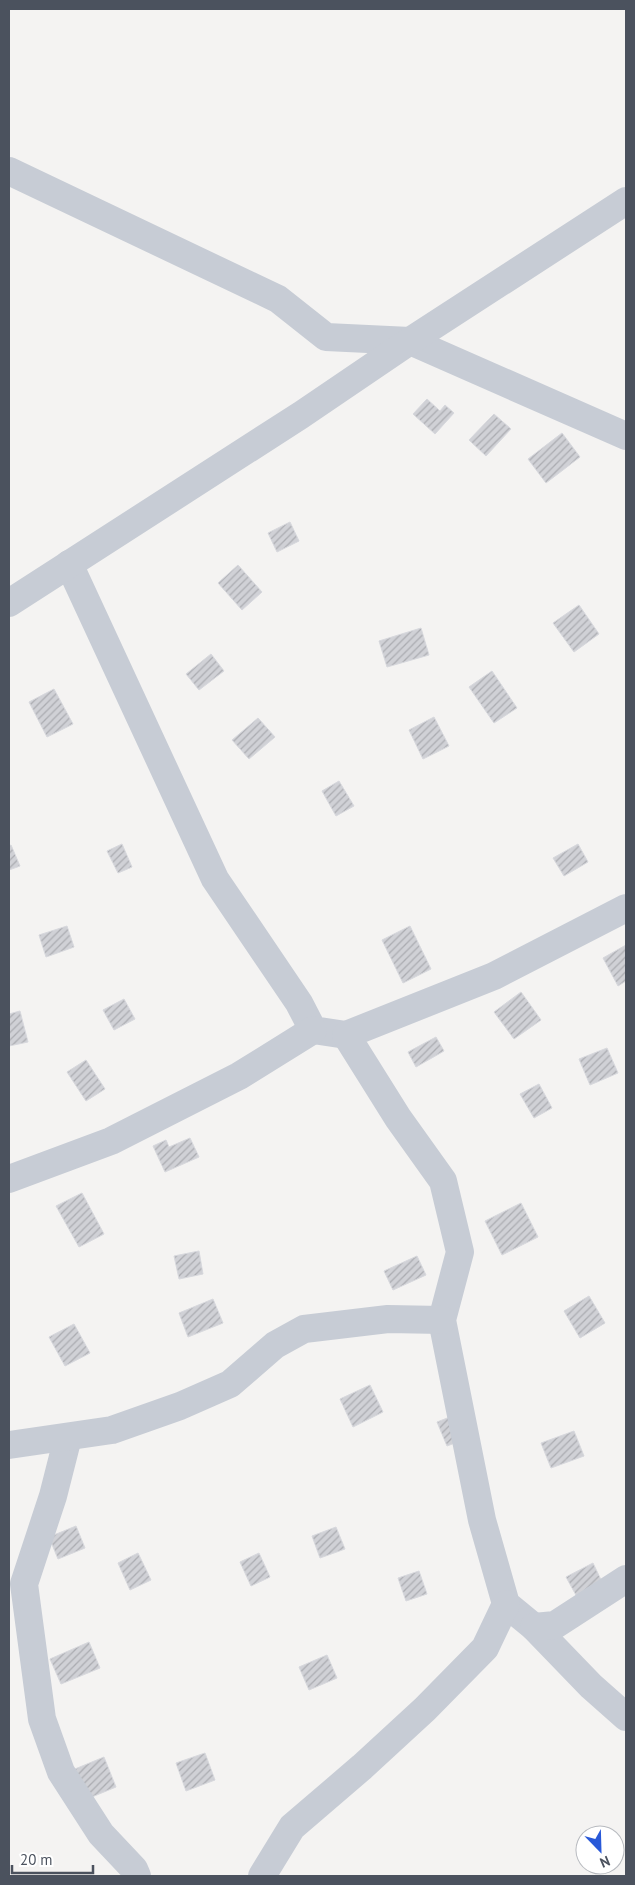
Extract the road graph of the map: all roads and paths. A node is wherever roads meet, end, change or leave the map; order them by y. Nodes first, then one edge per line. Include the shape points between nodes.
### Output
1 (9, 171) edge
2 (626, 201) edge
3 (410, 341) junction
4 (626, 436) edge
5 (69, 564) junction
6 (9, 602) edge
7 (626, 908) edge
8 (314, 1030) junction
9 (346, 1035) junction
10 (9, 1179) edge
11 (442, 1320) junction
12 (68, 1437) junction
13 (9, 1445) edge
14 (626, 1579) edge
15 (506, 1604) junction
16 (534, 1627) junction
17 (626, 1717) edge
18 (137, 1876) edge
19 (262, 1876) edge

1 - 3 street via 278,299 326,337
2 - 3 street
3 - 4 street
3 - 5 street
5 - 6 street
5 - 8 street via 215,878
7 - 9 street via 494,976
8 - 9 street
8 - 10 street via 239,1076 111,1141
9 - 11 street via 398,1118 443,1181 460,1252
11 - 12 street via 388,1319 304,1329 275,1345 230,1384 112,1430
11 - 15 street via 482,1520
12 - 13 street
12 - 18 street via 54,1496 24,1584 42,1719 61,1772 101,1834
14 - 16 street via 556,1625
15 - 16 street
15 - 19 street via 485,1648 425,1709 292,1827
16 - 17 street

